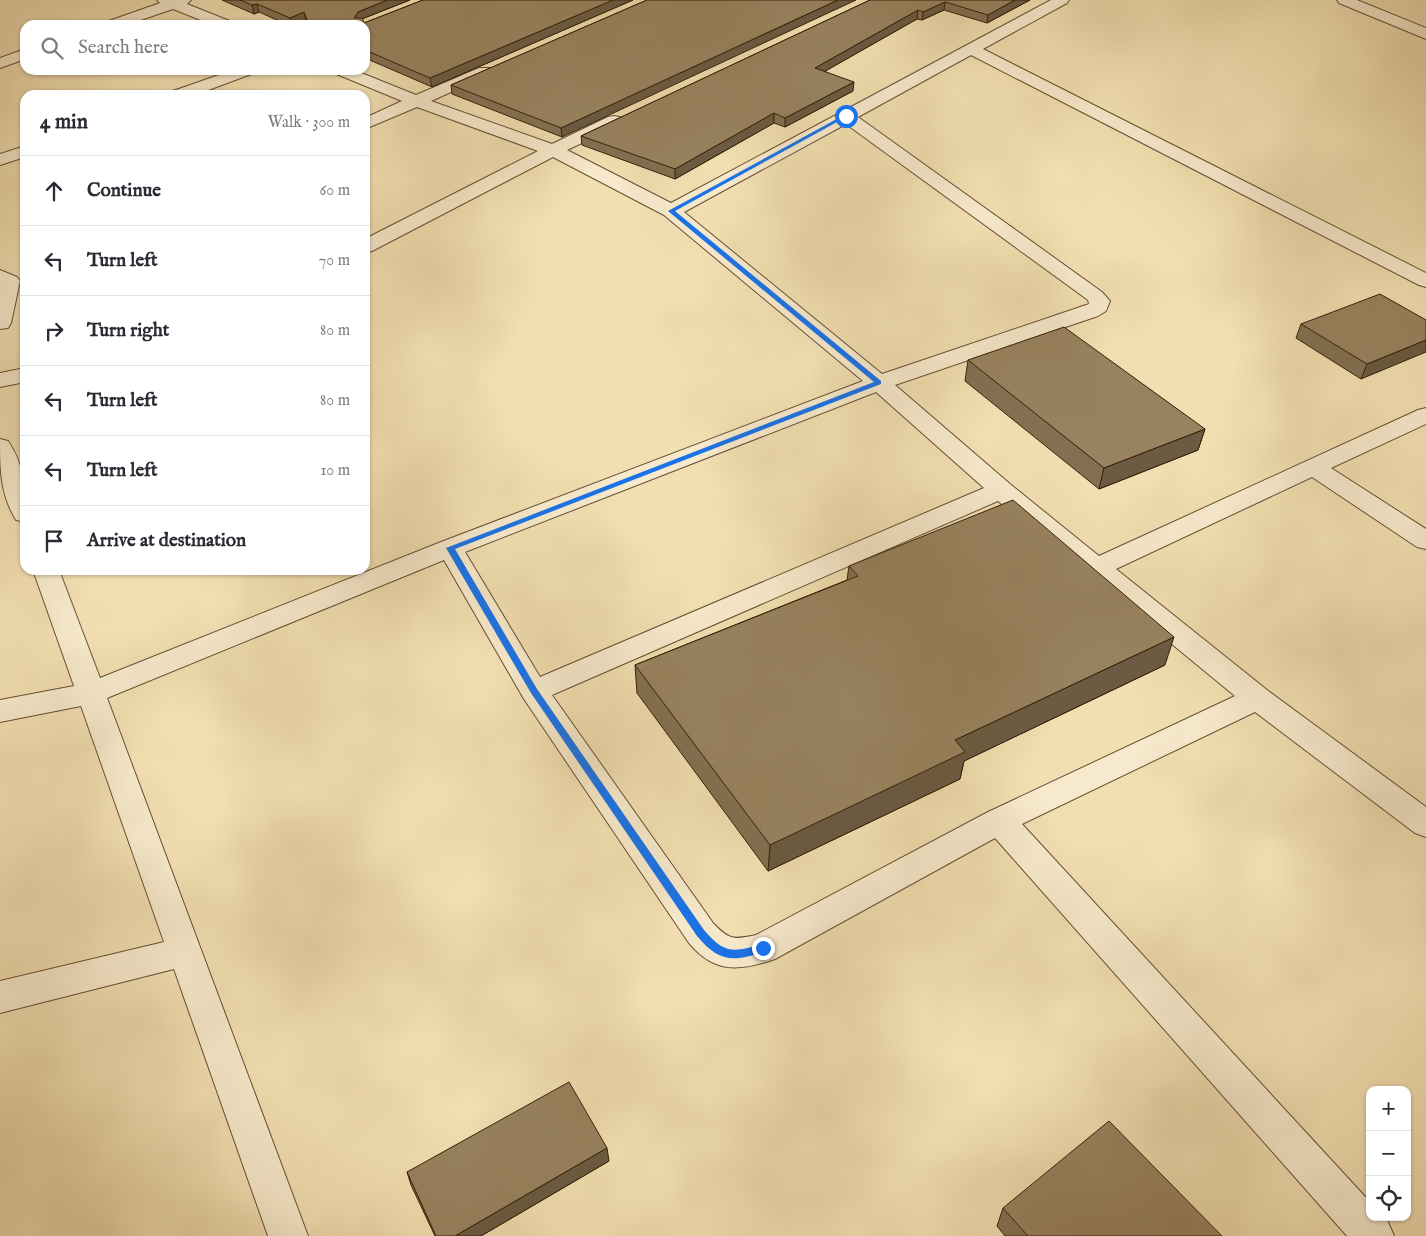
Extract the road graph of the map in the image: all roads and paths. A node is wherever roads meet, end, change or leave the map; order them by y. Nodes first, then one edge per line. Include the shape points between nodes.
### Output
1 (1062, 0) edge
2 (1344, 0) edge
3 (173, 1) edge
4 (123, 20) edge
5 (216, 20) edge
6 (1426, 34) edge
7 (971, 49) junction
8 (20, 56) edge
9 (0, 63) edge
10 (497, 66) edge
11 (234, 75) edge
12 (352, 75) edge
13 (193, 90) edge
14 (416, 101) junction
15 (632, 112) edge
16 (846, 116) junction
17 (370, 122) edge
18 (553, 150) junction
19 (20, 153) edge
20 (0, 160) edge
21 (671, 211) junction
22 (370, 244) edge
23 (15, 279) edge
24 (1426, 281) edge
25 (0, 323) edge
26 (20, 376) edge
27 (0, 380) edge
28 (879, 383) junction
29 (1426, 415) edge
30 (0, 446) edge
31 (1314, 468) junction
32 (1000, 490) junction
33 (20, 500) edge
34 (1426, 541) edge
35 (450, 548) junction
36 (1096, 568) junction
37 (48, 575) edge
38 (534, 691) junction
39 (91, 693) junction
40 (1257, 698) junction
41 (0, 711) edge
42 (999, 822) junction
43 (1426, 824) edge
44 (184, 952) junction
45 (0, 997) edge
46 (1365, 1232) edge
47 (288, 1236) edge

1 - 7 street
2 - 6 street
3 - 4 street
3 - 5 street
7 - 16 street
7 - 24 street
8 - 9 street
10 - 14 street
11 - 13 street
12 - 14 street
14 - 17 street
14 - 18 street
15 - 18 street
16 - 21 street
16 - 28 street via 1100,301 1099,307 1091,312
18 - 21 street
18 - 22 street
19 - 20 street
21 - 28 street
23 - 25 street
26 - 27 street
28 - 32 street
28 - 35 street
29 - 31 street
30 - 33 street
31 - 34 street
31 - 36 street
32 - 36 street
32 - 38 street
35 - 38 street
35 - 39 street
36 - 40 street
37 - 39 street
38 - 42 street via 701,933 712,946 724,953 741,954 763,948
39 - 41 street
39 - 44 street
40 - 42 street
40 - 43 street
42 - 46 street
44 - 45 street
44 - 47 street

